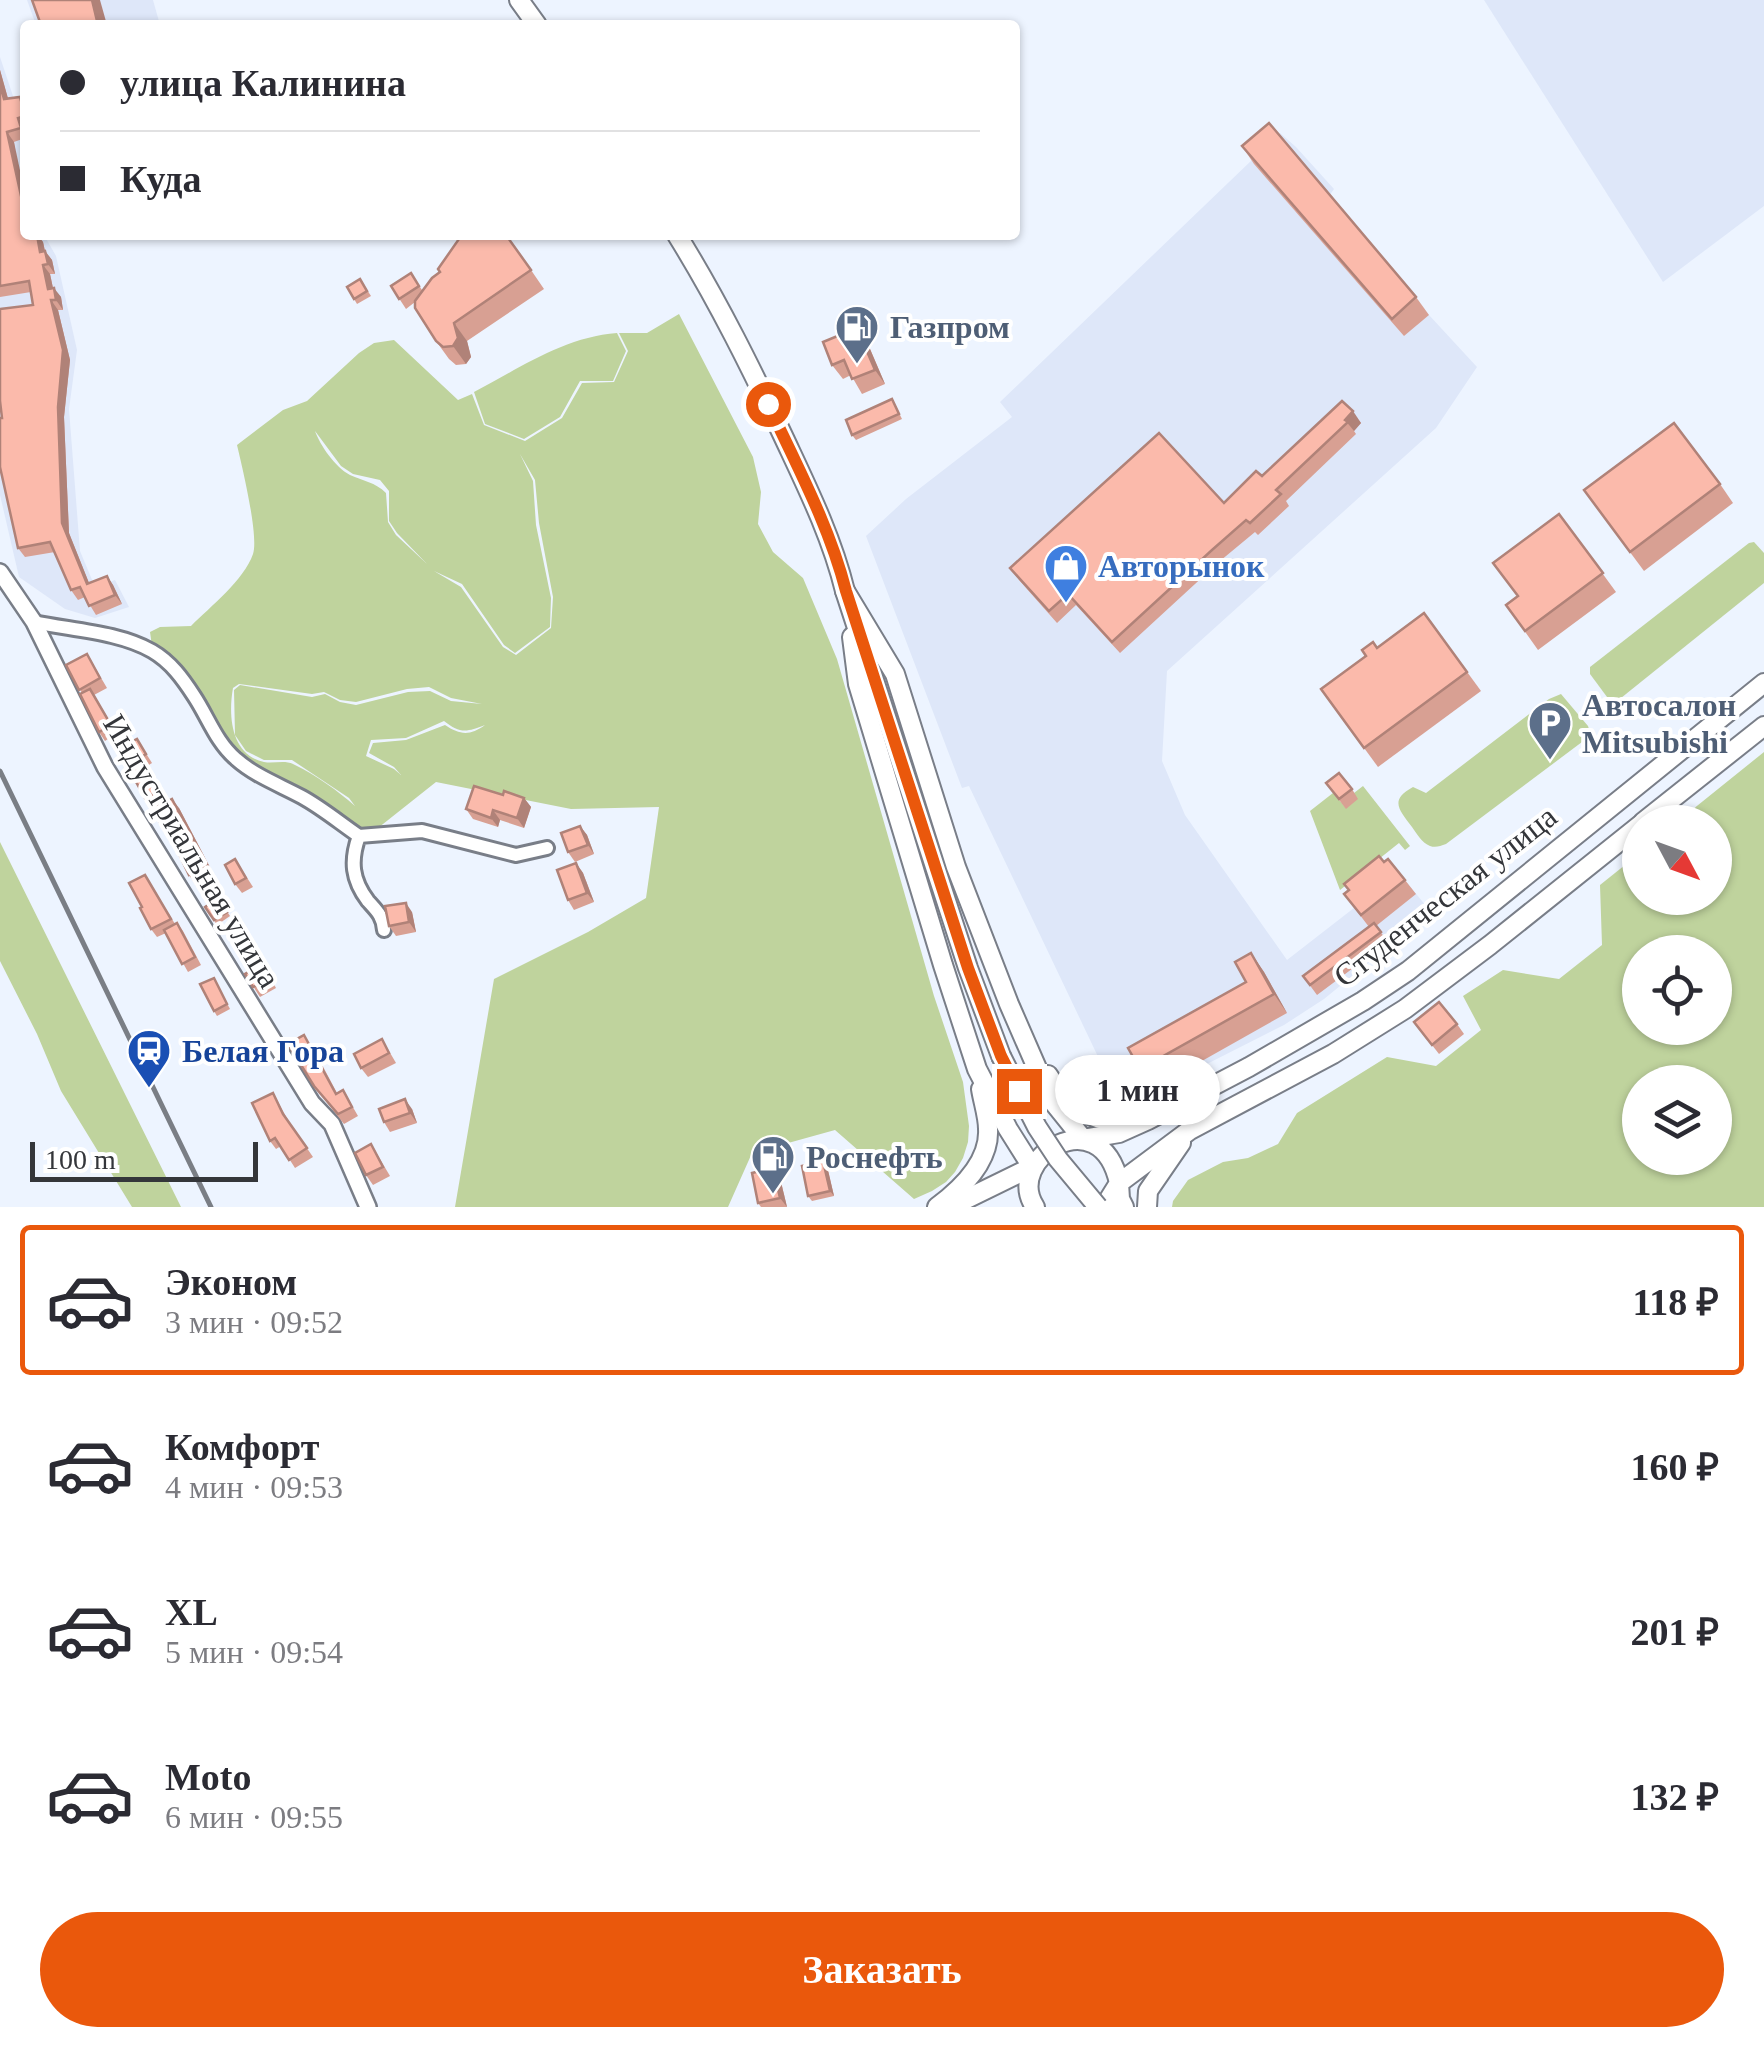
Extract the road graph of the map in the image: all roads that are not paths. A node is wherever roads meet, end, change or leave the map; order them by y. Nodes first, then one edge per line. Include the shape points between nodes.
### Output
1 (518, 0) edge
2 (533, 20) edge
3 (680, 240) edge
4 (0, 572) edge
5 (846, 591) junction
6 (34, 622) junction
7 (1764, 683) edge
8 (1764, 726) edge
9 (1666, 805) edge
10 (359, 836) junction
11 (1622, 840) edge
12 (548, 848) dead end
13 (384, 930) edge
14 (1009, 1004) junction
15 (1318, 1028) junction
16 (1332, 1054) junction
17 (977, 1069) junction
18 (1176, 1104) junction
19 (1190, 1130) junction
20 (1083, 1139) junction
21 (1032, 1167) junction
22 (1119, 1183) junction
23 (368, 1207) edge
24 (937, 1207) edge
25 (950, 1207) edge
26 (1035, 1207) edge
27 (1101, 1207) edge
28 (1124, 1207) edge
29 (1147, 1207) edge

1 - 2 main road
3 - 5 main road via 753,373 811,496
4 - 6 street, Индустриальная улица
5 - 14 main road via 896,674 956,868
5 - 17 main road via 858,684
5 - 27 main road, bridge via 1001,1056 1036,1127
6 - 10 street via 108,635 152,651 178,672 240,764
6 - 23 street, Индустриальная улица via 105,767 312,1103 332,1124
7 - 15 main road, Студенческая улица via 1408,971
8 - 9 main road, Студенческая улица
10 - 12 street via 422,832 516,855
10 - 13 street via 353,877 383,917
11 - 16 main road, Студенческая улица via 1406,1009
14 - 18 main road via 1054,1085 1074,1106 1118,1123
14 - 20 main road via 1050,1098
15 - 16 main road
15 - 18 main road, Студенческая улица
16 - 19 main road, Студенческая улица
17 - 21 main road
17 - 24 main road via 989,1132 974,1173
18 - 20 main road, Студенческая улица via 1119,1133
19 - 22 main road, Студенческая улица
19 - 29 main road via 1148,1190
20 - 21 main road, Студенческая улица via 1063,1142
20 - 22 main road via 1105,1151
21 - 25 main road
21 - 26 main road via 1027,1189
22 - 27 main road
22 - 28 main road

